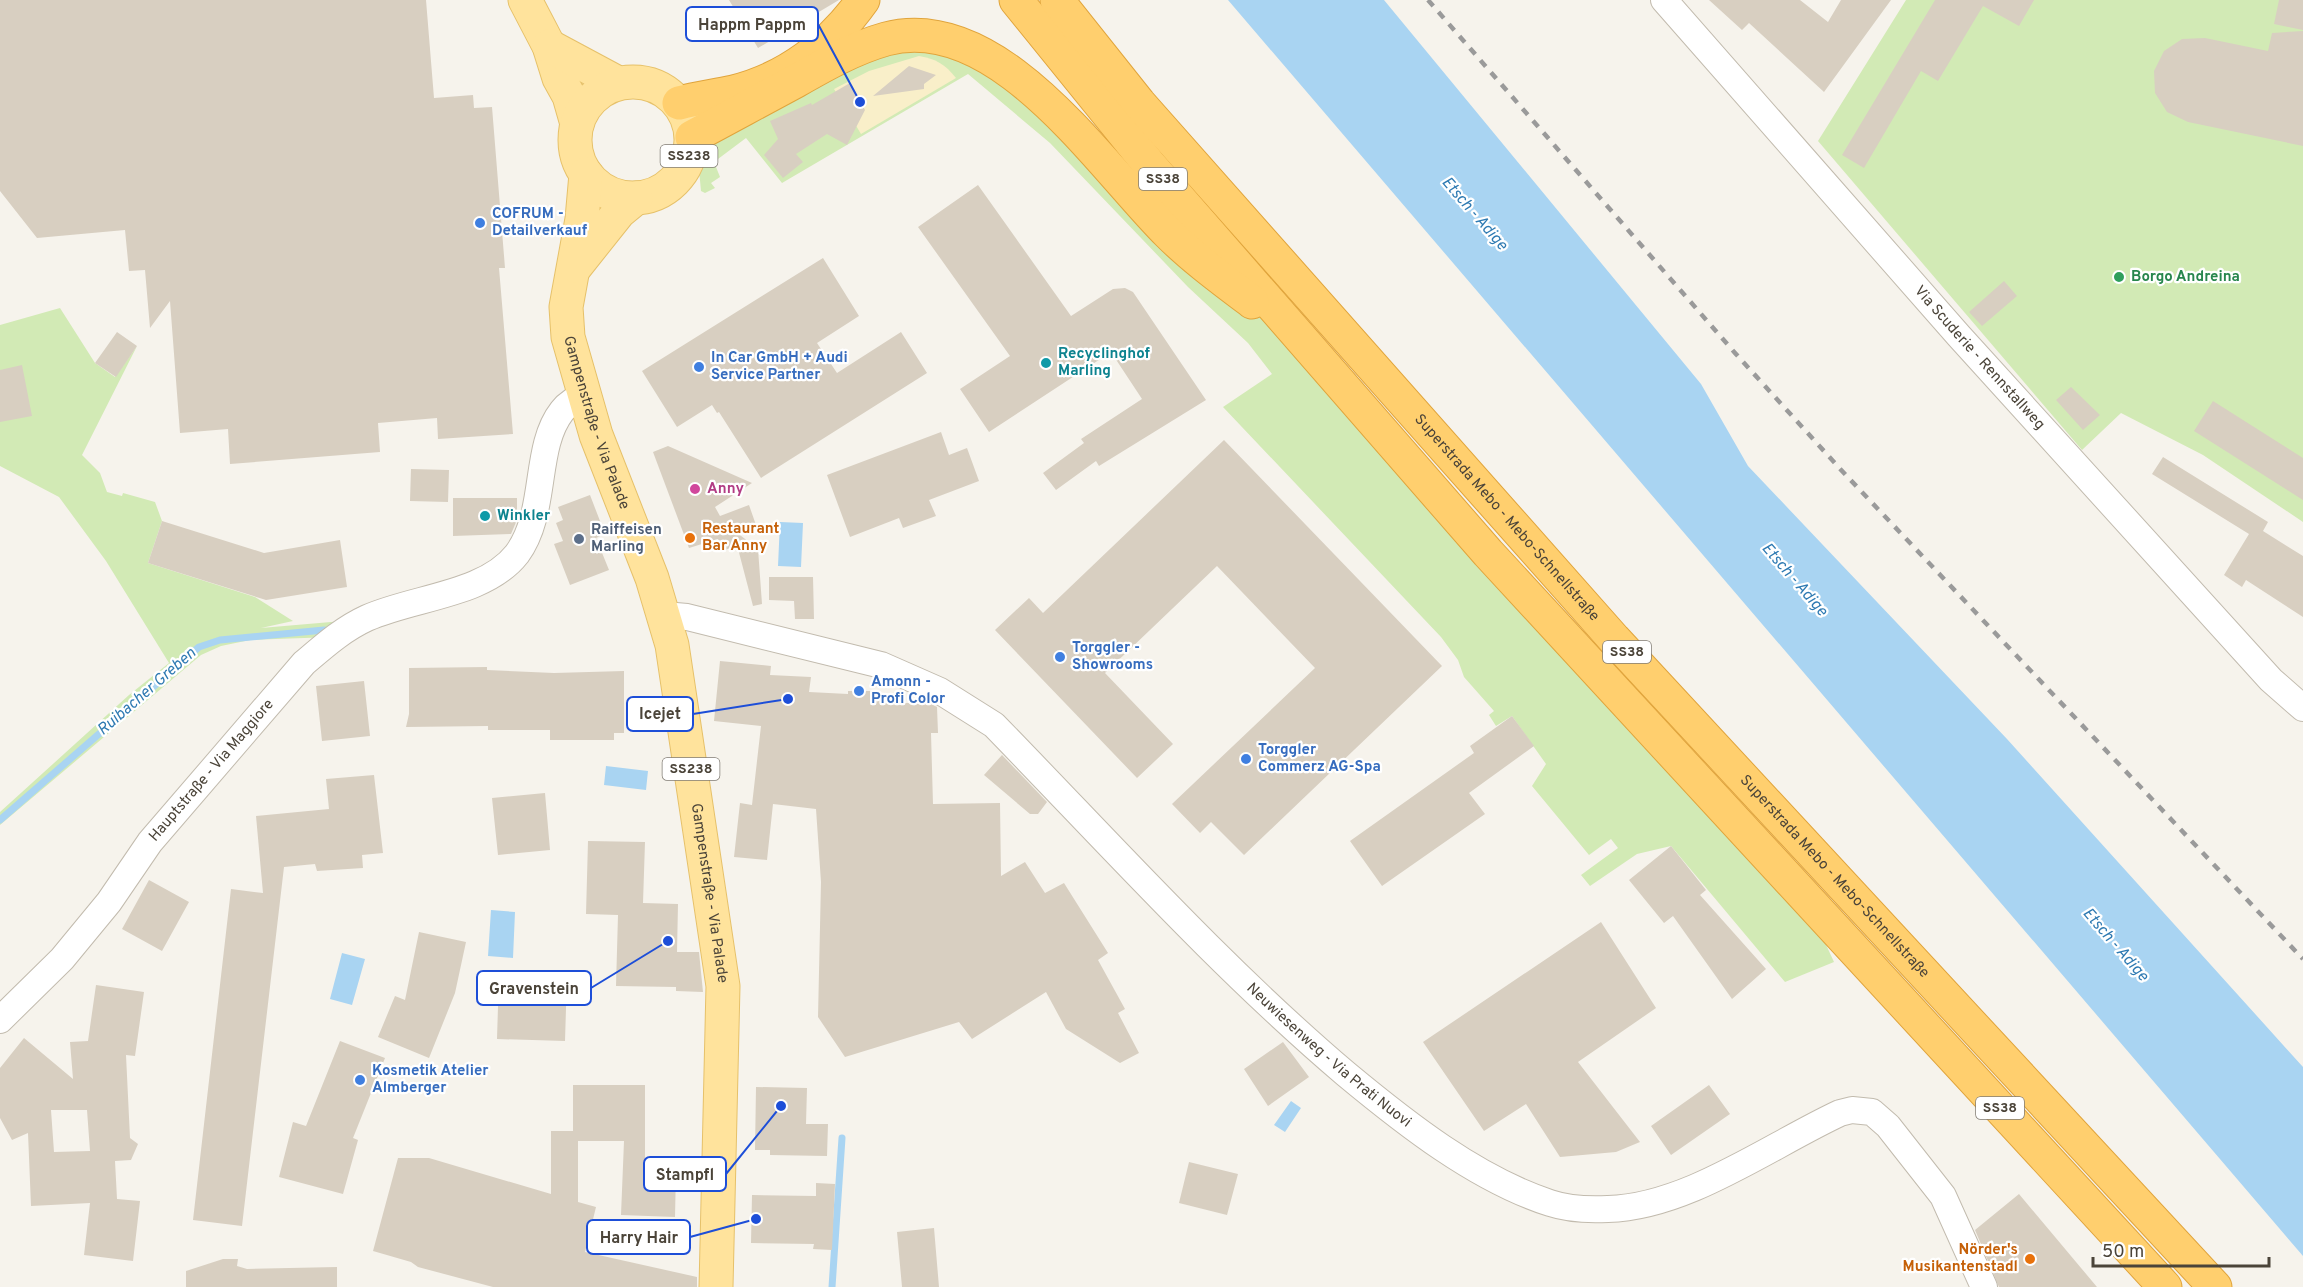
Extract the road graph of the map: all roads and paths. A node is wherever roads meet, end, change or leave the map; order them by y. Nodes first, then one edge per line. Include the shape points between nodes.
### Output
1 (525, 0) edge
2 (863, 0) edge
3 (1016, 0) edge
4 (1057, 0) edge
5 (1664, 0) edge
6 (549, 46) junction
7 (618, 83) junction
8 (679, 103) junction
9 (577, 124) junction
10 (692, 137) junction
11 (586, 174) junction
12 (636, 198) junction
13 (575, 268) junction
14 (1316, 352) junction
15 (584, 395) junction
16 (664, 615) junction
17 (2303, 708) edge
18 (0, 1020) edge
19 (716, 1287) edge
20 (1984, 1287) edge
21 (2164, 1287) edge
22 (2215, 1287) edge

1 - 6 main road, SS238
2 - 8 highway via 829,41 801,62 735,92
3 - 14 highway, SS38 via 1148,162
4 - 22 highway, Superstrada Mebo - Mebo-Schnellstraße / SS38 via 1139,103 1614,639
5 - 17 street, Via Scuderie - Rennstallweg via 1967,345 2271,680
6 - 7 main road
6 - 9 main road, SS238
7 - 8 main road via 654,85
7 - 9 main road via 592,98
8 - 10 main road, SS238
9 - 11 main road, SS238 via 576,150
10 - 12 main road, SS238 via 683,171 659,192
10 - 14 highway via 833,61 887,39 920,36 960,43 982,52 1022,79 1169,234
11 - 12 main road via 609,192
11 - 13 main road, Gampenstraße - Via Palade / SS238
12 - 13 main road, Gampenstraße - Via Palade / SS238 via 619,212
13 - 15 main road, Gampenstraße - Via Palade / SS238 via 566,307 568,337
14 - 21 highway, SS38 via 1488,553
15 - 16 main road, Gampenstraße - Via Palade / SS238
15 - 18 street, Hauptstraße - Via Maggiore via 560,412 531,531 516,554 497,574 472,585 366,619 333,637 304,663 150,842 109,902 62,959
16 - 19 main road, Gampenstraße - Via Palade / SS238 via 677,674 723,986
16 - 20 street, Neuwiesenweg - Via Prati Nuovi via 687,617 881,665 940,691 994,724 1268,1007 1419,1132 1523,1193 1553,1204 1583,1208 1609,1209 1666,1200 1840,1113 1872,1112 1888,1126 1943,1196

